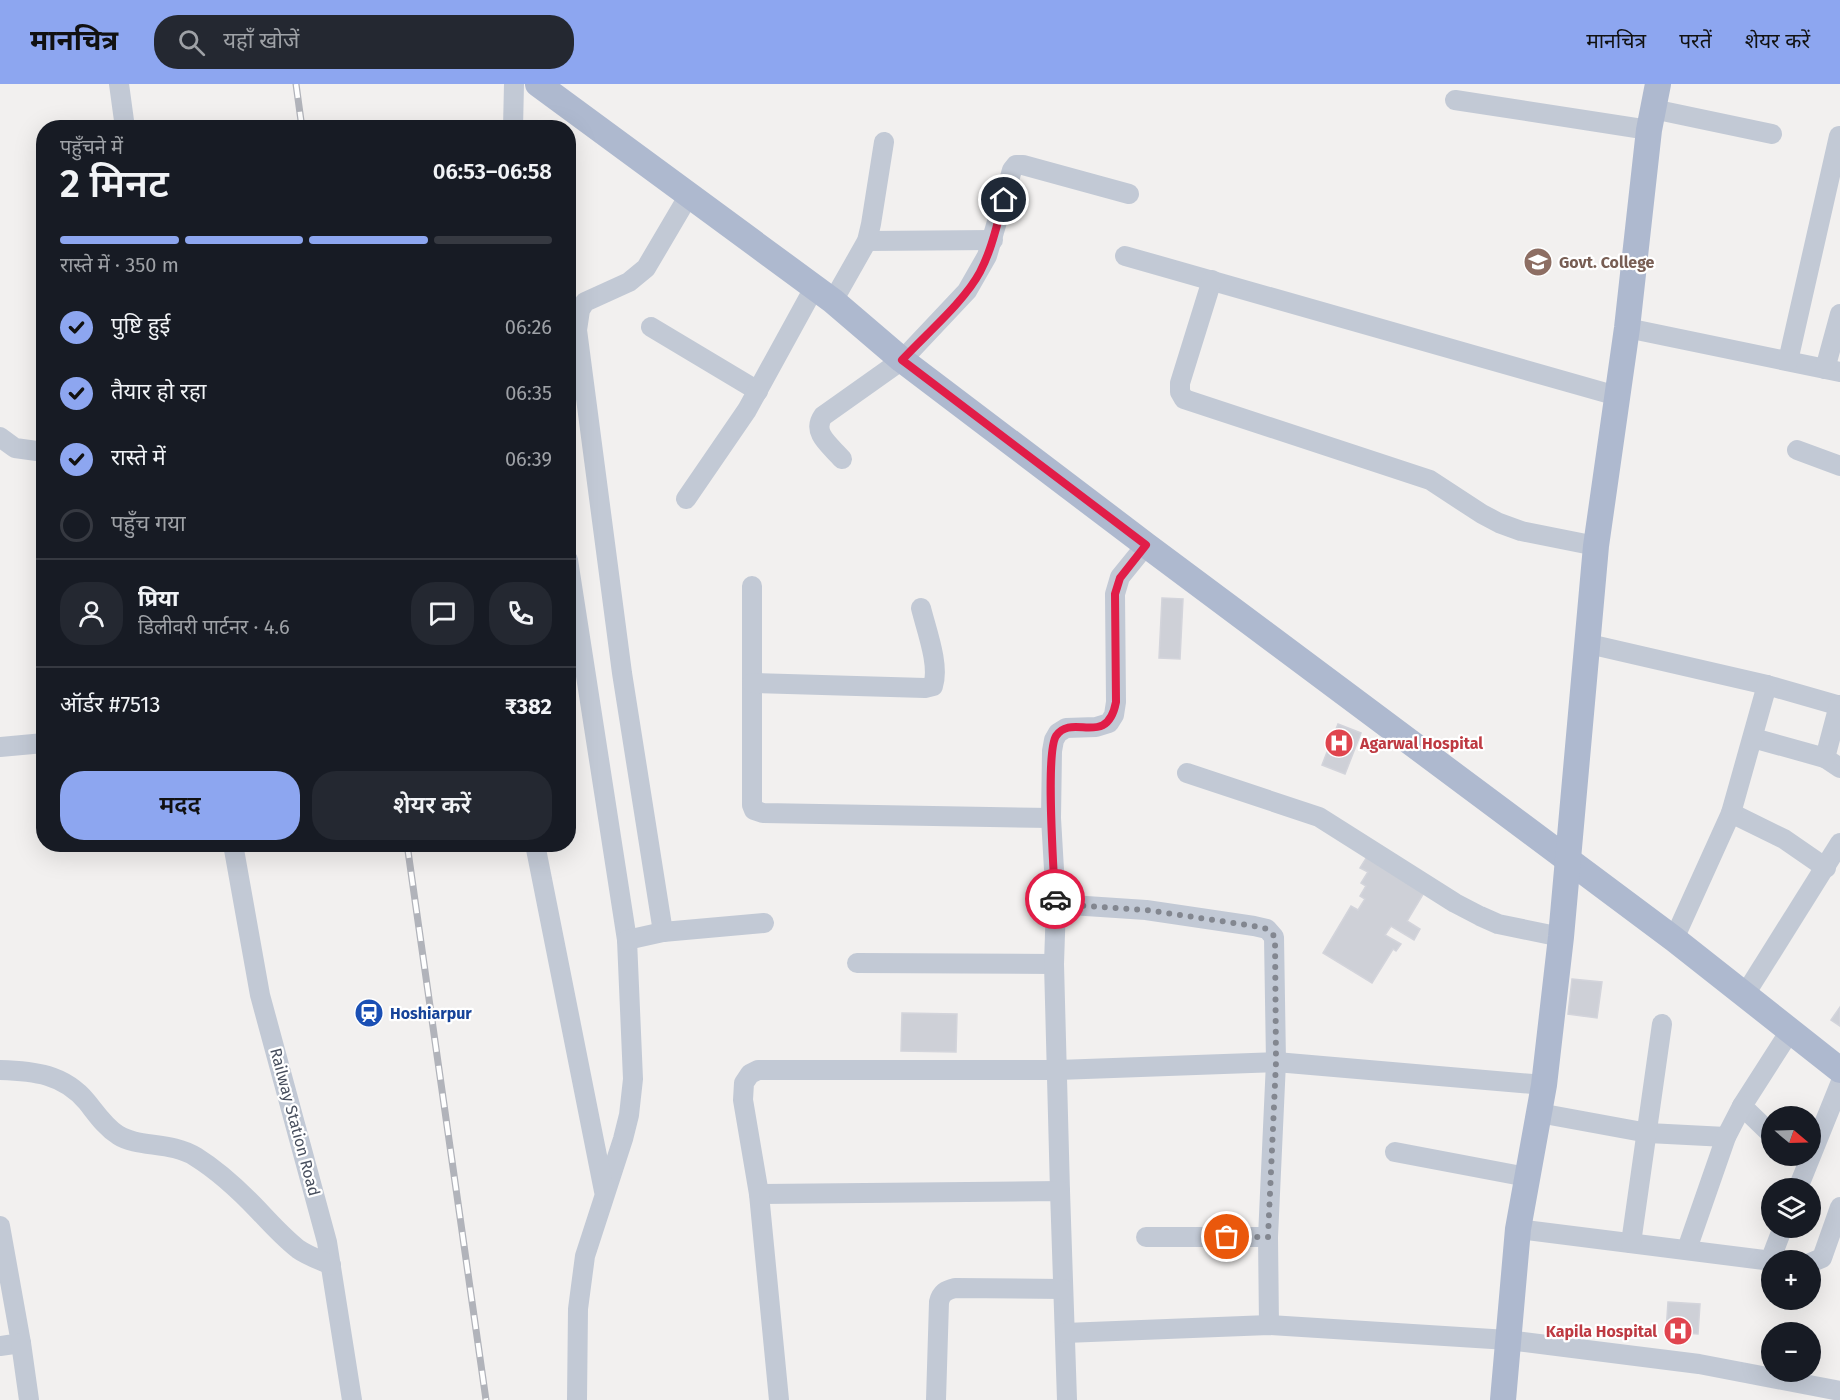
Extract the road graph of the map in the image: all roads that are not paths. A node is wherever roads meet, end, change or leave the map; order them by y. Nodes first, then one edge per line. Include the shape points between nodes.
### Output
1 (119, 84) edge
2 (514, 84) edge
3 (538, 84) edge
4 (1658, 84) edge
5 (1455, 100) dead end
6 (124, 120) edge
7 (513, 120) edge
8 (1651, 120) junction
9 (1840, 132) edge
10 (1772, 134) dead end
11 (884, 142) dead end
12 (1129, 194) dead end
13 (689, 195) junction
14 (993, 240) junction
15 (867, 241) junction
16 (1125, 256) dead end
17 (1212, 280) junction
18 (823, 295) junction
19 (1840, 314) edge
20 (651, 327) dead end
21 (1628, 328) junction
22 (902, 360) junction
23 (1788, 361) junction
24 (1832, 370) edge
25 (758, 392) junction
26 (1617, 396) junction
27 (5, 448) edge
28 (1797, 450) dead end
29 (36, 451) edge
30 (842, 459) dead end
31 (1840, 466) edge
32 (686, 499) dead end
33 (1146, 545) junction
34 (1596, 546) junction
35 (752, 585) dead end
36 (921, 608) dead end
37 (576, 610) edge
38 (577, 616) joint
39 (1589, 644) junction
40 (752, 683) junction
41 (1767, 685) junction
42 (1839, 705) edge
43 (1754, 738) junction
44 (36, 744) edge
45 (0, 747) edge
46 (1832, 763) edge
47 (1187, 773) dead end
48 (1731, 813) junction
49 (1051, 818) junction
50 (1840, 843) edge
51 (234, 852) edge
52 (537, 852) edge
53 (1568, 860) junction
54 (1826, 868) junction
55 (1056, 904) junction
56 (764, 923) dead end
57 (663, 932) junction
58 (1561, 937) junction
59 (1674, 939) junction
60 (627, 940) junction
61 (857, 963) dead end
62 (1054, 964) junction
63 (1744, 996) junction
64 (1662, 1024) dead end
65 (1790, 1031) junction
66 (1276, 1062) junction
67 (0, 1070) edge
68 (1058, 1070) junction
69 (1840, 1070) edge
70 (1840, 1084) edge
71 (1544, 1085) junction
72 (1742, 1106) junction
73 (1539, 1113) junction
74 (1821, 1120) edge
75 (1761, 1124) edge
76 (1648, 1133) junction
77 (1726, 1137) junction
78 (1395, 1152) dead end
79 (1527, 1177) junction
80 (1060, 1191) junction
81 (604, 1194) junction
82 (759, 1194) junction
83 (1840, 1207) edge
84 (0, 1226) edge
85 (1518, 1229) junction
86 (1146, 1237) dead end
87 (1268, 1237) junction
88 (1631, 1243) junction
89 (2, 1247) edge
90 (1687, 1249) junction
91 (1821, 1258) edge
92 (1761, 1260) edge
93 (331, 1265) junction
94 (1064, 1289) junction
95 (1269, 1325) junction
96 (1065, 1333) junction
97 (1508, 1340) junction
98 (21, 1343) junction
99 (0, 1346) edge
100 (1840, 1391) edge
101 (29, 1400) edge
102 (352, 1400) edge
103 (577, 1400) edge
104 (779, 1400) edge
105 (936, 1400) edge
106 (1067, 1400) edge
107 (1503, 1400) edge

1 - 6 street
2 - 7 street
3 - 13 main road
4 - 8 main road
5 - 8 street
8 - 10 street
8 - 21 main road
9 - 23 street
11 - 15 street
12 - 14 street via 1016,165
13 - 18 main road
13 - 57 street via 646,268 629,282 585,302 577,319 622,673
14 - 15 street
14 - 22 street via 967,291
15 - 18 street via 859,258
16 - 17 street
17 - 26 street
17 - 34 street via 1180,383 1184,399 1430,480 1482,514 1521,531
18 - 22 main road
18 - 25 street
19 - 24 street
20 - 25 street
21 - 23 street
21 - 26 main road
22 - 30 street via 822,416 817,428 820,435
22 - 33 main road
23 - 24 street
25 - 32 street
26 - 34 main road
27 - 29 street
28 - 31 street
33 - 49 street via 1120,578 1115,594 1114,715 1108,723 1096,727 1066,728 1058,733 1052,751
33 - 53 main road
34 - 39 main road
35 - 40 street
36 - 40 street via 935,666 933,686
37 - 38 street
38 - 60 street
39 - 41 street
39 - 53 main road
40 - 49 street via 752,805 757,812
41 - 42 street
41 - 43 street
42 - 46 street
43 - 46 street
43 - 48 street
44 - 45 street
47 - 58 street via 1320,817 1455,903 1498,924
48 - 54 street via 1784,839
48 - 59 street
49 - 55 street
50 - 54 street
51 - 93 street, Railway Station Road via 260,995
52 - 81 street
53 - 58 main road
53 - 59 main road
54 - 63 street
55 - 62 street
55 - 66 street via 1146,910 1267,929 1275,937 1276,947
56 - 57 street
57 - 60 street
58 - 71 main road
59 - 63 main road
60 - 81 street via 633,1079 629,1115
61 - 62 street
62 - 68 street
63 - 65 main road
64 - 76 street
65 - 69 main road
65 - 72 street
66 - 68 street
66 - 71 street
66 - 87 street
67 - 93 street via 32,1072 61,1080 71,1085 120,1136 171,1146 193,1155 227,1179 298,1249
68 - 80 street
68 - 82 street via 758,1070 744,1083 743,1100
70 - 74 street
71 - 73 main road
72 - 75 street
72 - 77 street
73 - 76 street
73 - 79 main road
76 - 77 street
76 - 88 street
77 - 90 street
78 - 79 street
79 - 85 main road
80 - 82 street
80 - 94 street
81 - 103 street via 581,1278
82 - 104 street
83 - 91 street
84 - 89 street
85 - 88 street
85 - 97 main road
86 - 87 street
87 - 95 street
88 - 90 street
89 - 98 street
90 - 92 street
93 - 102 street, Railway Station Road
94 - 96 street
94 - 105 street via 946,1290 939,1302
95 - 96 street
95 - 97 street
96 - 106 street
97 - 100 street via 1699,1364
97 - 107 main road
98 - 99 street
98 - 101 street

